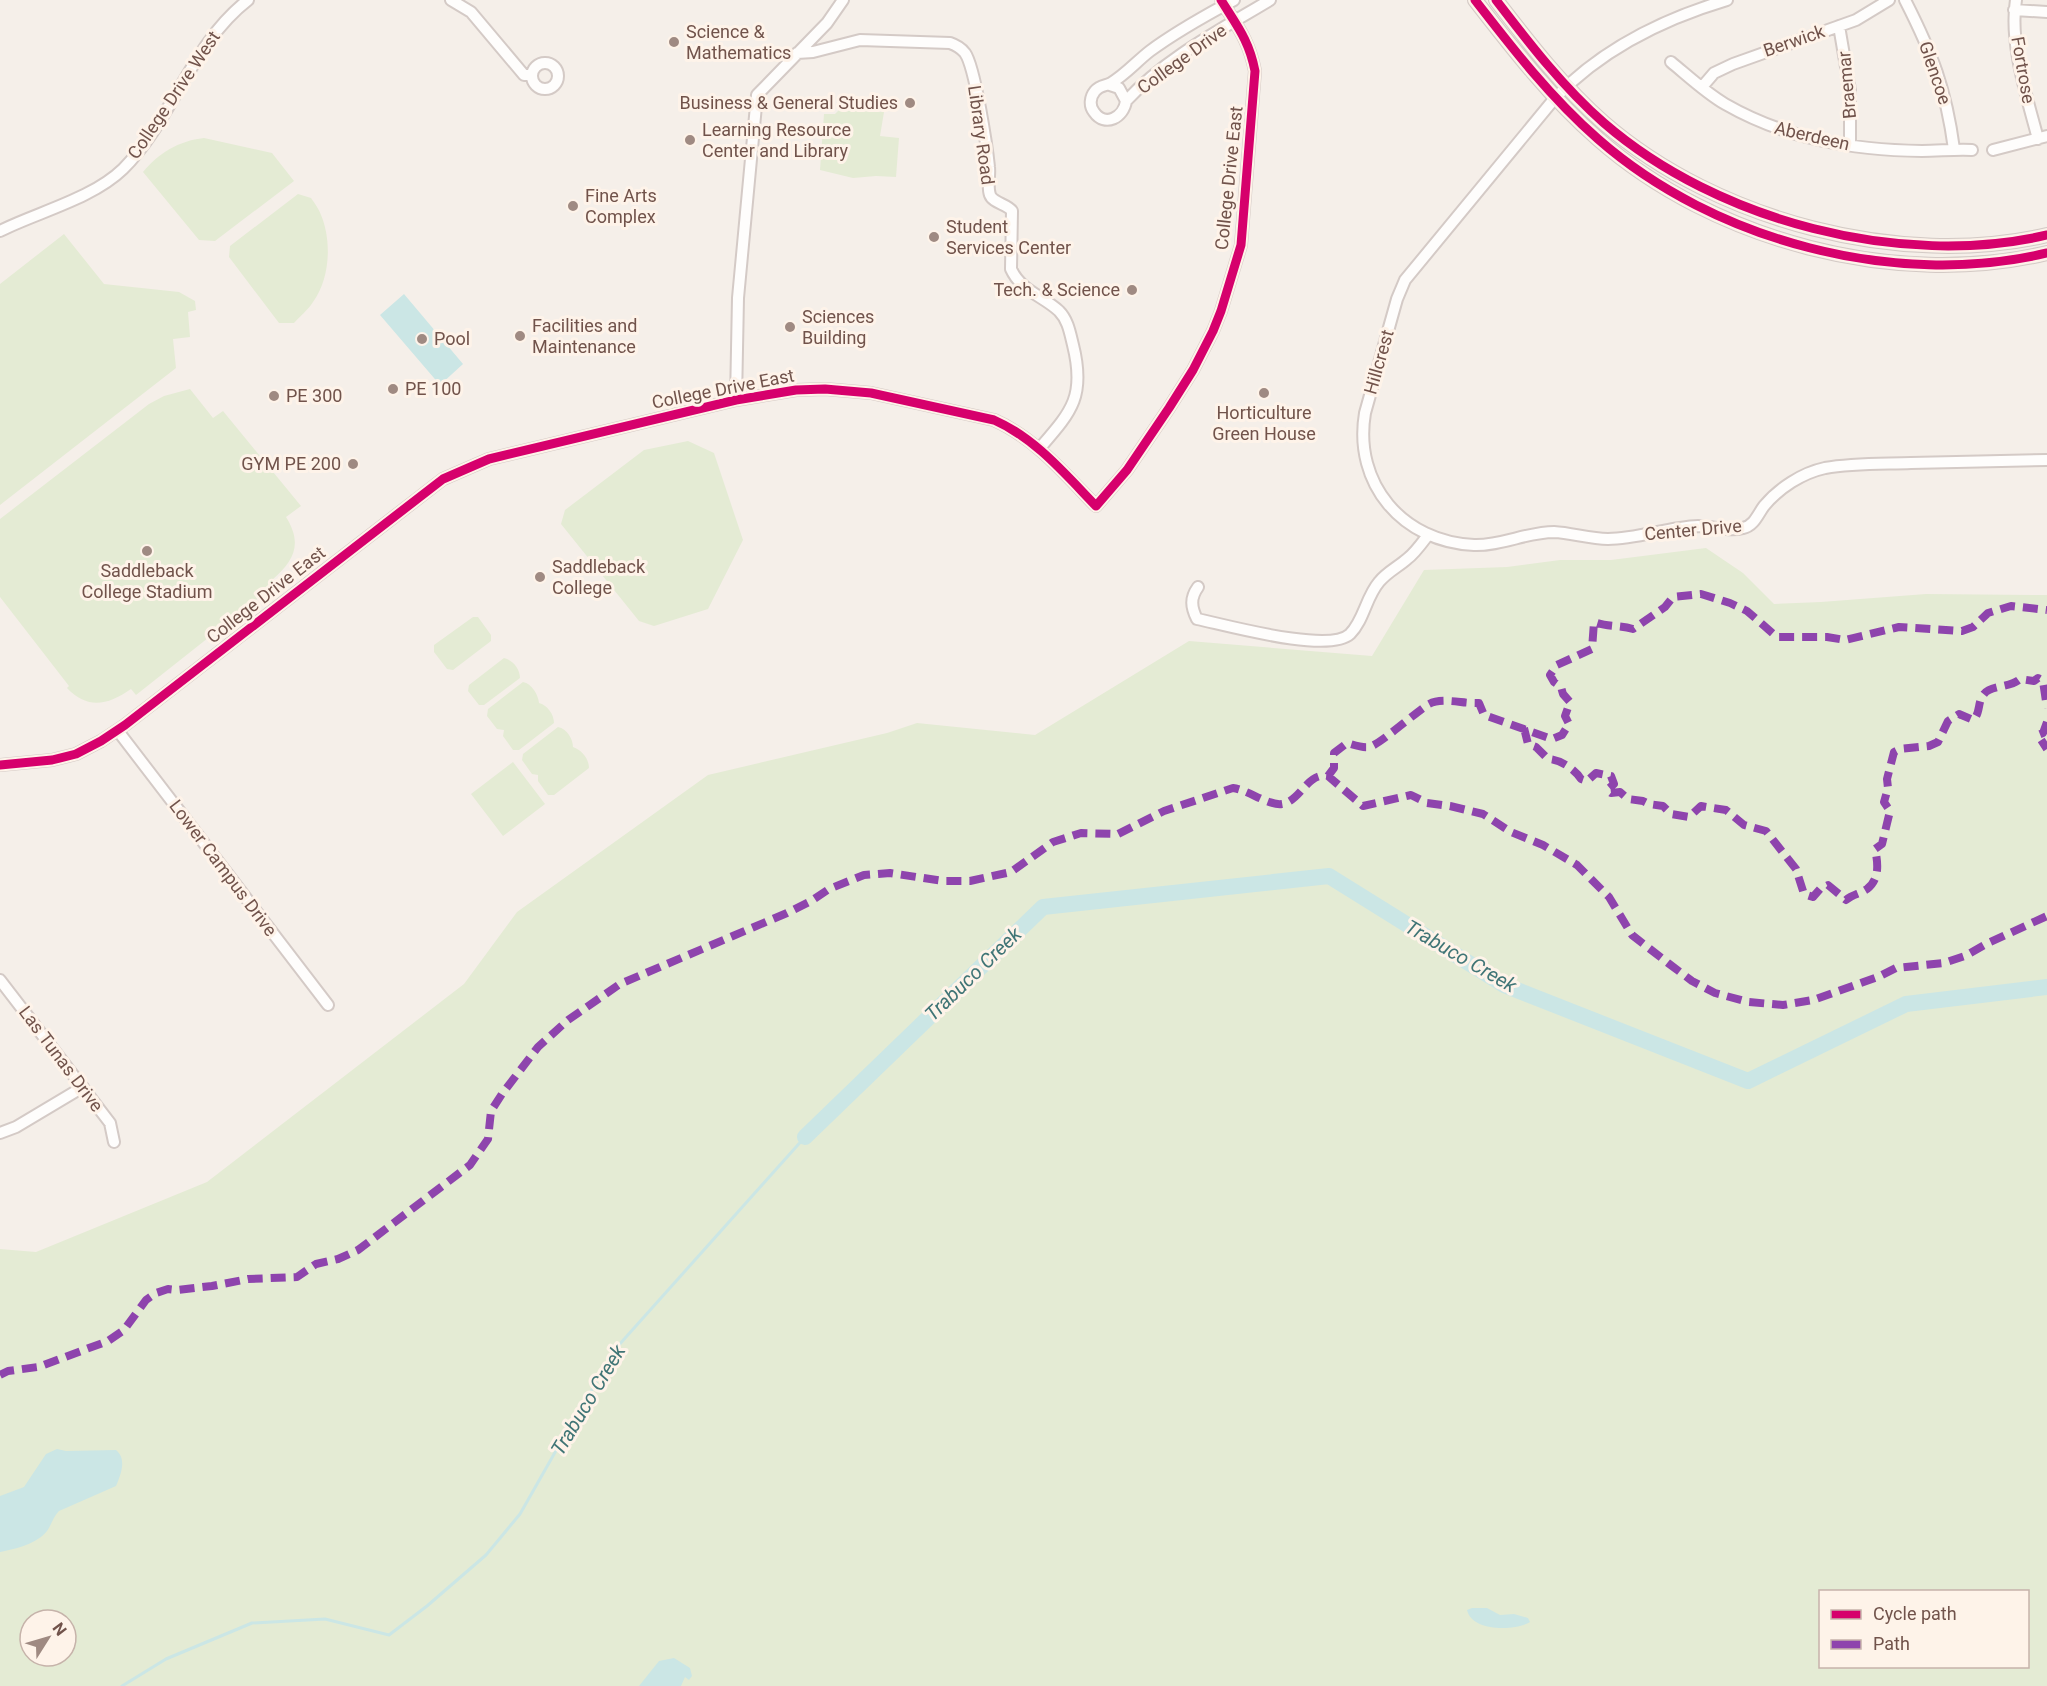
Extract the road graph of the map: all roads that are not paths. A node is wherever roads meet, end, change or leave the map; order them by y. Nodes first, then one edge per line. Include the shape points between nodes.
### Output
1 (248, 0) edge
2 (451, 0) edge
3 (843, 0) edge
4 (1270, 0) edge
5 (1475, 0) edge
6 (1496, 0) edge
7 (1727, 0) edge
8 (1889, 0) edge
9 (1905, 0) edge
10 (1226, 2) edge
11 (2015, 5) edge
12 (2047, 12) edge
13 (1234, 21) junction
14 (1839, 26) junction
15 (797, 53) junction
16 (1671, 62) dead end
17 (532, 75) dead end
18 (1110, 84) junction
19 (1566, 86) junction
20 (1702, 87) junction
21 (1555, 98) junction
22 (1126, 101) junction
23 (2042, 137) edge
24 (1850, 145) junction
25 (1954, 149) junction
26 (1972, 150) dead end
27 (1992, 150) dead end
28 (0, 231) edge
29 (2047, 235) edge
30 (2047, 253) edge
31 (736, 400) junction
32 (1038, 449) junction
33 (2047, 460) edge
34 (1428, 535) junction
35 (1198, 587) dead end
36 (118, 731) junction
37 (0, 765) edge
38 (0, 980) edge
39 (328, 1005) dead end
40 (83, 1087) junction
41 (0, 1132) edge
42 (114, 1142) dead end

1 - 28 street, College Drive West via 213,35 161,121 121,171 82,195
2 - 17 street via 471,12 524,75
3 - 15 street
4 - 13 street, College Drive
5 - 21 main road
6 - 19 main road
7 - 19 street, Hillcrest via 1634,38
8 - 14 street, Berwick
9 - 25 street, Glencoe via 1942,85
10 - 13 street
10 - 18 street, College Drive via 1153,49
11 - 12 street
11 - 23 street, Fortrose via 2019,66
13 - 22 street, College Drive via 1181,55
13 - 32 street, College Drive East via 1252,52 1255,71 1241,245 1213,331 1163,417 1127,470 1096,506
14 - 20 street, Berwick via 1733,64 1714,73
14 - 24 street, Braemar via 1850,90
15 - 31 street via 756,95 738,298
15 - 32 street, Library Road via 860,40 950,43 966,53 990,169 990,194 1012,211 1011,269 1019,282 1063,316 1077,361 1075,400
16 - 20 street, Aberdeen
18 - 22 street, College Drive via 1122,92
18 - 22 street, College Drive via 1094,92 1090,103 1094,113 1103,119 1114,119 1123,112
19 - 21 street, Hillcrest
19 - 29 main road via 1604,123 1667,169 1760,212 1884,242 1961,247
20 - 24 street, Aberdeen via 1765,125 1818,141
21 - 30 main road via 1598,139 1658,184 1696,206 1752,230 1822,252 1884,262 1962,265
21 - 34 street, Hillcrest via 1411,272 1397,299 1365,413 1364,450 1376,487 1388,504 1403,520
23 - 27 street
24 - 25 street, Aberdeen via 1896,150
25 - 26 street, Aberdeen
31 - 32 street, College Drive East via 796,390 871,393 994,420
31 - 36 street, College Drive East via 489,459 443,479
33 - 34 street, Center Drive via 1823,468 1780,489 1745,528 1672,528 1610,539 1533,533 1476,545
34 - 35 street via 1409,558 1377,584 1358,625 1348,636 1336,640 1313,642 1197,619 1191,607
36 - 37 street, College Drive East via 68,757
36 - 39 street, Lower Campus Drive
38 - 40 street, Las Tunas Drive
40 - 41 street via 16,1127
40 - 42 street, Las Tunas Drive via 110,1123

